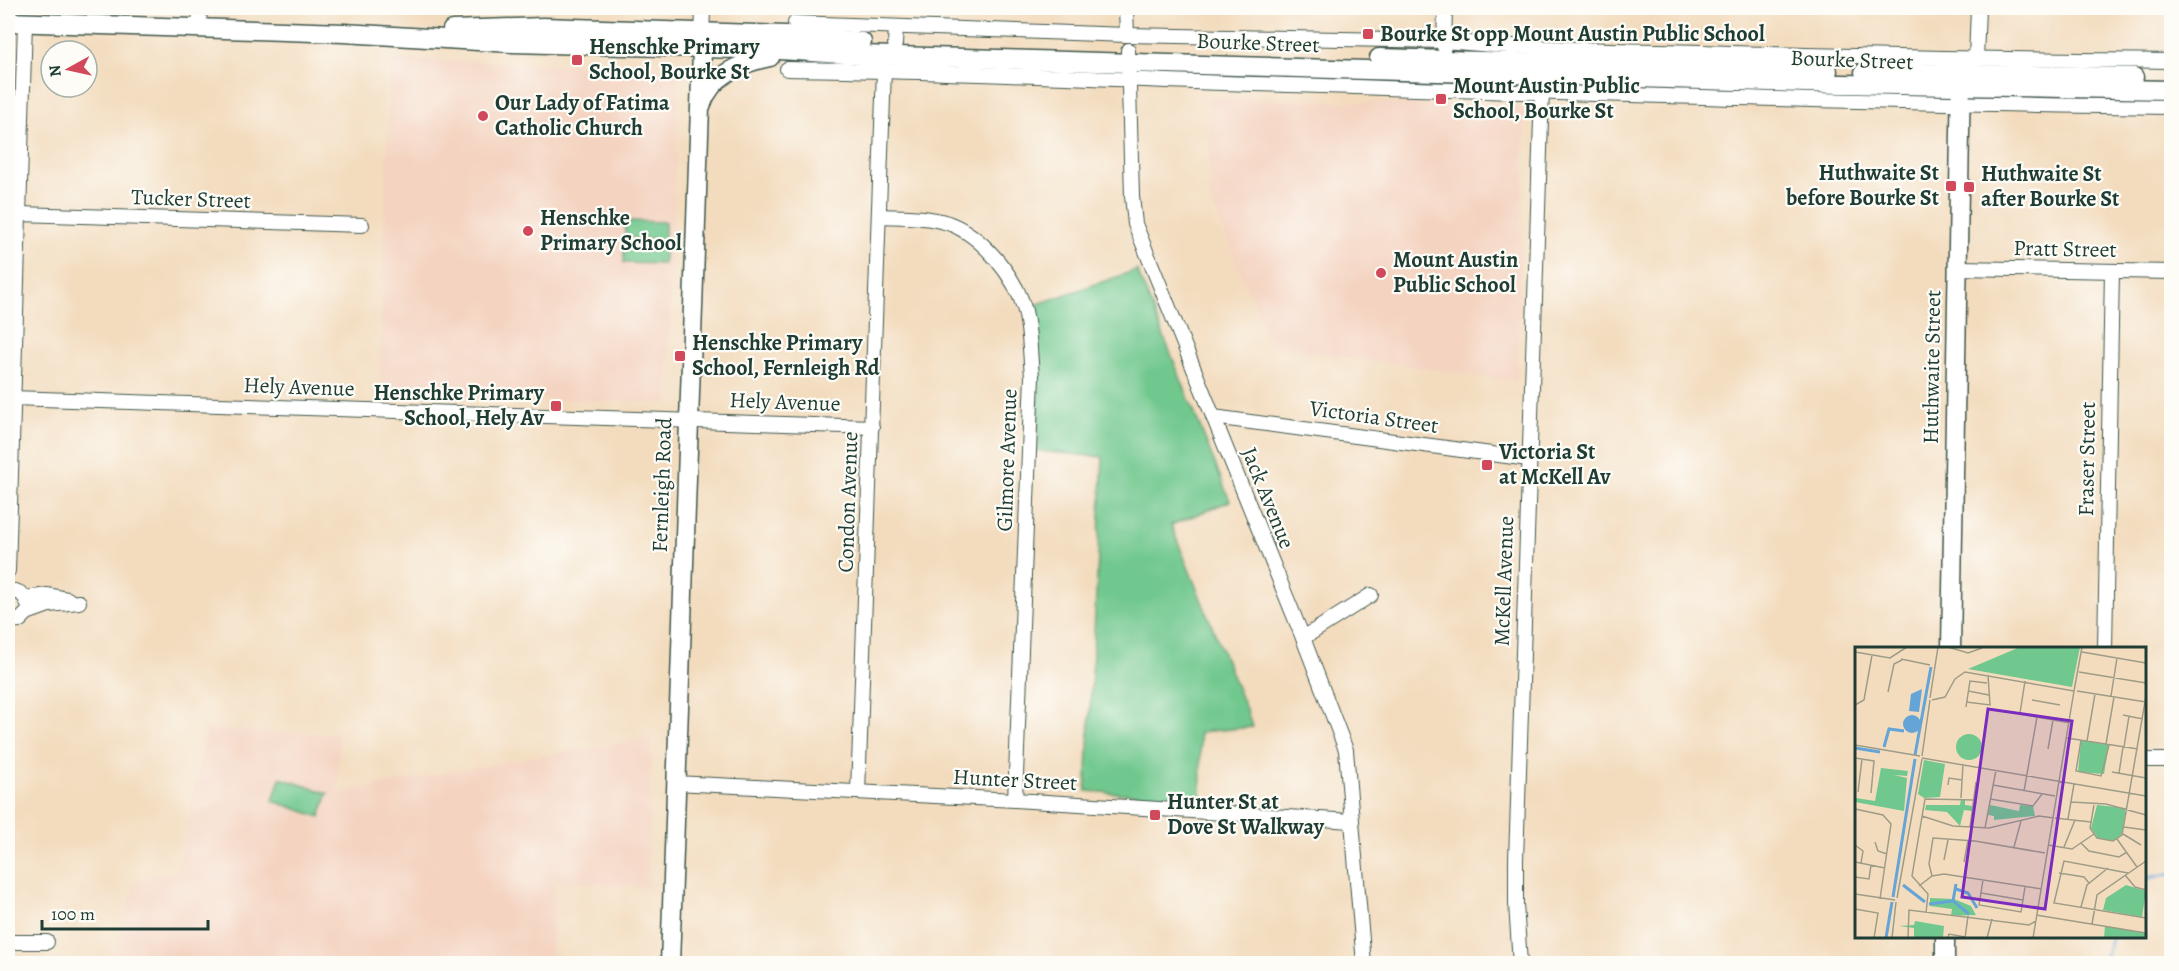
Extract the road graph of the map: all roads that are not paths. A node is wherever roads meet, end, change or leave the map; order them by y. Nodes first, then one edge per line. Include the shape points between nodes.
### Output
1 (200, 8) edge
2 (703, 8) edge
3 (1126, 8) edge
4 (1445, 8) edge
5 (1978, 8) edge
6 (16, 22) edge
7 (795, 23) dead end
8 (199, 28) junction
9 (896, 36) junction
10 (702, 41) junction
11 (834, 53) junction
12 (1128, 57) junction
13 (1443, 57) junction
14 (1977, 59) junction
15 (2172, 61) edge
16 (787, 69) dead end
17 (884, 70) junction
18 (2172, 78) edge
19 (1961, 88) junction
20 (2172, 90) edge
21 (1542, 91) junction
22 (2172, 107) edge
23 (699, 110) junction
24 (19, 214) junction
25 (879, 216) junction
26 (362, 225) dead end
27 (1958, 268) junction
28 (2112, 271) junction
29 (2172, 272) edge
30 (12, 398) junction
31 (1213, 417) junction
32 (688, 420) junction
33 (872, 427) junction
34 (1529, 459) junction
35 (8, 569) edge
36 (17, 594) edge
37 (1371, 595) dead end
38 (27, 613) junction
39 (10, 625) edge
40 (1303, 638) junction
41 (1951, 647) edge
42 (2105, 647) edge
43 (2146, 760) edge
44 (2172, 760) edge
45 (675, 783) junction
46 (858, 792) junction
47 (1015, 800) junction
48 (1352, 821) junction
49 (1945, 938) edge
50 (8, 942) edge
51 (47, 942) dead end
52 (670, 963) edge
53 (1364, 963) edge
54 (1520, 963) edge
55 (1945, 963) edge

1 - 8 street
2 - 10 street, Fernleigh Road
3 - 12 street, Jack Avenue
4 - 13 street
5 - 14 street
6 - 8 main road, Bourke Street
6 - 24 street
7 - 9 street, Bourke Street
8 - 10 main road, Bourke Street via 512,43
9 - 10 main road, Bourke Street via 785,35
9 - 12 main road, Bourke Street
10 - 11 main road, Bourke Street
10 - 23 main road, Fernleigh Road
11 - 12 main road, Bourke Street
11 - 23 main road via 781,55 744,63 715,82
12 - 13 main road, Bourke Street
12 - 13 street, Bourke Street
12 - 17 street, Bourke Street
12 - 21 street, Bourke Street
12 - 31 street, Jack Avenue via 1135,224
13 - 14 street, Bourke Street via 1489,45
13 - 19 main road, Bourke Street
14 - 15 street, Bourke Street
16 - 17 street, Bourke Street
17 - 25 street, Condon Avenue
18 - 19 main road, Bourke Street
19 - 20 main road, Bourke Street
19 - 21 street, Bourke Street
19 - 22 street, Bourke Street
19 - 27 main road, Huthwaite Street
21 - 34 street, McKell Avenue
23 - 32 main road, Fernleigh Road
24 - 26 street, Tucker Street
24 - 30 street
25 - 33 street, Condon Avenue
25 - 47 street, Gilmore Avenue via 928,219 964,230 998,261 1024,309 1032,376
27 - 28 street, Pratt Street
27 - 41 main road, Huthwaite Street
28 - 29 street, Pratt Street
28 - 42 street, Fraser Street
30 - 32 street, Hely Avenue
30 - 35 street
31 - 34 street, Victoria Street
31 - 40 street, Jack Avenue
32 - 33 street, Hely Avenue
32 - 45 main road, Fernleigh Road
33 - 46 street, Condon Avenue
34 - 54 street, McKell Avenue via 1516,892
35 - 36 street
36 - 38 street via 28,603
36 - 38 street via 48,594 79,602 49,605
37 - 40 street
38 - 39 street
40 - 48 street, Jack Avenue via 1346,750
43 - 44 street
45 - 46 street, Hunter Street
45 - 52 main road, Fernleigh Road
46 - 47 street, Hunter Street
47 - 48 street, Hunter Street
48 - 53 street, Jack Avenue
49 - 55 main road
50 - 51 street

